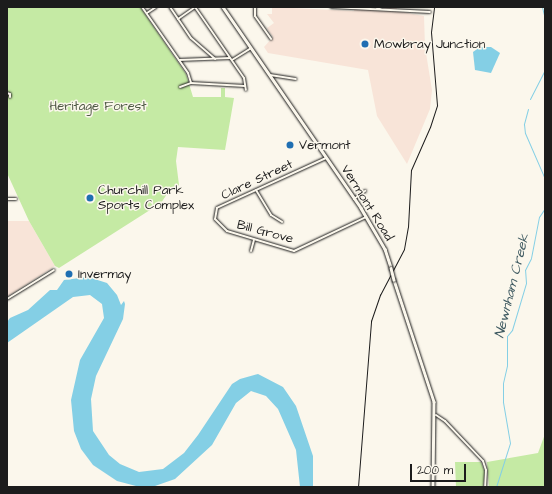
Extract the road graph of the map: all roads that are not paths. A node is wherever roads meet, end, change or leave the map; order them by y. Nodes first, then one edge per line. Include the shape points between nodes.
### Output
1 (142, 7) edge
2 (156, 7) edge
3 (170, 7) edge
4 (195, 7) edge
5 (223, 7) edge
6 (255, 7) edge
7 (331, 7) edge
8 (382, 7) edge
9 (374, 9) junction
10 (393, 9) edge
11 (430, 12) dead end
12 (147, 13) junction
13 (178, 19) junction
14 (271, 39) dead end
15 (251, 48) junction
16 (215, 59) junction
17 (231, 59) junction
18 (179, 60) junction
19 (270, 76) junction
20 (296, 79) dead end
21 (191, 83) junction
22 (245, 86) junction
23 (180, 87) dead end
24 (246, 90) dead end
25 (7, 93) edge
26 (9, 97) edge
27 (326, 158) junction
28 (256, 190) junction
29 (365, 192) dead end
30 (7, 199) edge
31 (16, 199) dead end
32 (354, 199) junction
33 (216, 209) joint
34 (366, 217) junction
35 (282, 222) dead end
36 (254, 240) junction
37 (251, 251) dead end
38 (54, 270) dead end
39 (7, 299) edge
40 (436, 415) junction
41 (433, 487) edge
42 (485, 487) edge

1 - 12 street
2 - 12 street
3 - 13 street
4 - 13 street
4 - 17 street
5 - 15 street, Vermont Road
6 - 14 street via 255,16
7 - 9 street
8 - 9 street
9 - 10 street
10 - 11 street
12 - 18 street
13 - 16 street via 191,38
15 - 17 street
15 - 19 street, Vermont Road
16 - 17 street
16 - 18 street
17 - 22 street via 244,78
18 - 21 street via 189,74
19 - 20 street
19 - 27 street, Vermont Road
21 - 22 street
21 - 23 street
22 - 24 street
25 - 26 street via 10,94
27 - 28 street, Clare Street
27 - 32 street, Vermont Road
28 - 33 street, Clare Street
28 - 35 street via 271,215
29 - 32 street
30 - 31 street
32 - 34 street, Vermont Road
33 - 36 street, Bill Grove via 215,219 225,230
34 - 36 street, Bill Grove via 296,250
34 - 40 street, Vermont Road, bridge via 385,249 433,396
36 - 37 street
38 - 39 street
40 - 41 street, Vermont Road
40 - 42 street via 445,421 483,461 486,470

